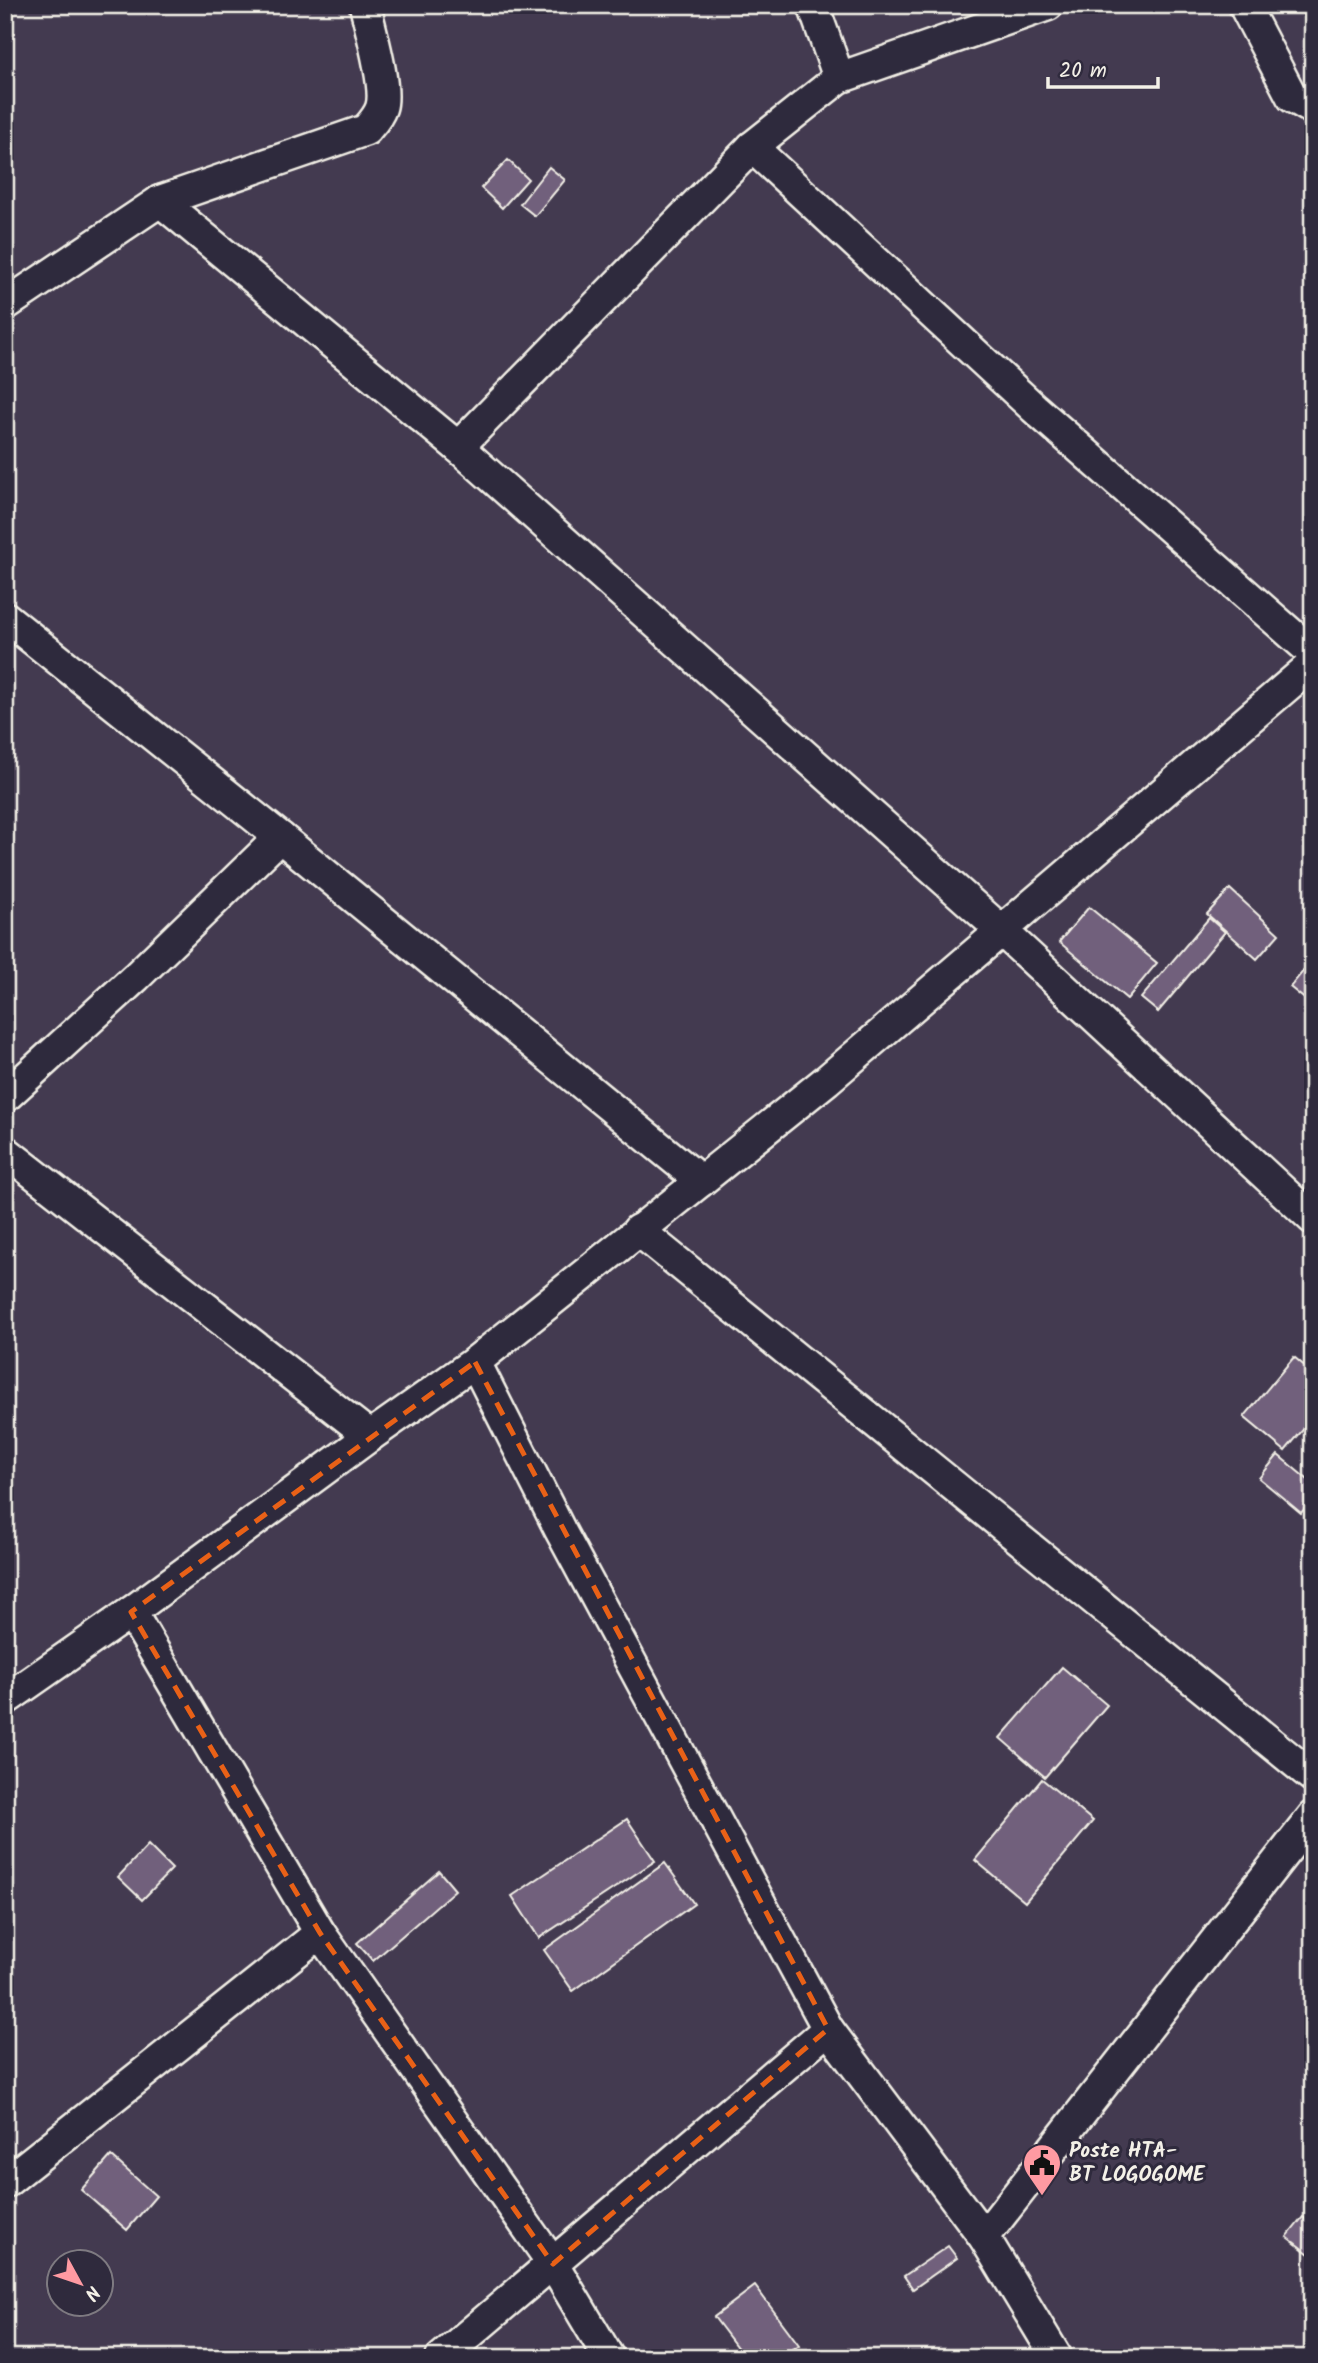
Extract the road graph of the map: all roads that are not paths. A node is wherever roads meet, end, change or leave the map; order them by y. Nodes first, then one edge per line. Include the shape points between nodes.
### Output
1 (365, 5) edge
2 (813, 5) edge
3 (1048, 5) edge
4 (1244, 5) edge
5 (839, 78) junction
6 (1313, 109) edge
7 (752, 147) junction
8 (160, 201) junction
9 (6, 301) edge
10 (458, 447) junction
11 (5, 617) edge
12 (1313, 653) edge
13 (1313, 664) edge
14 (281, 837) junction
15 (1002, 931) junction
16 (5, 1097) edge
17 (5, 1151) edge
18 (701, 1181) junction
19 (1313, 1219) edge
20 (638, 1230) junction
21 (475, 1362) junction
22 (370, 1436) junction
23 (131, 1612) junction
24 (8, 1691) edge
25 (1313, 1777) edge
26 (1313, 1816) edge
27 (320, 1933) junction
28 (828, 2029) junction
29 (5, 2183) edge
30 (984, 2237) junction
31 (553, 2264) junction
32 (441, 2358) edge
33 (609, 2358) edge
34 (1057, 2358) edge

1 - 8 street via 383,90 382,106 366,130
2 - 5 street
3 - 5 street
4 - 6 street via 1292,97
5 - 7 street
7 - 10 street
7 - 12 street via 1034,408
8 - 9 street
8 - 10 street
10 - 15 street
11 - 14 street
13 - 15 street
14 - 16 street
14 - 18 street
15 - 18 street
15 - 19 street
17 - 22 street
18 - 20 street
20 - 21 street
20 - 25 street
21 - 22 street
21 - 28 street
22 - 23 street
23 - 24 street
23 - 27 street
26 - 30 street
27 - 29 street
27 - 31 street
28 - 30 street
28 - 31 street
30 - 34 street
31 - 32 street
31 - 33 street

